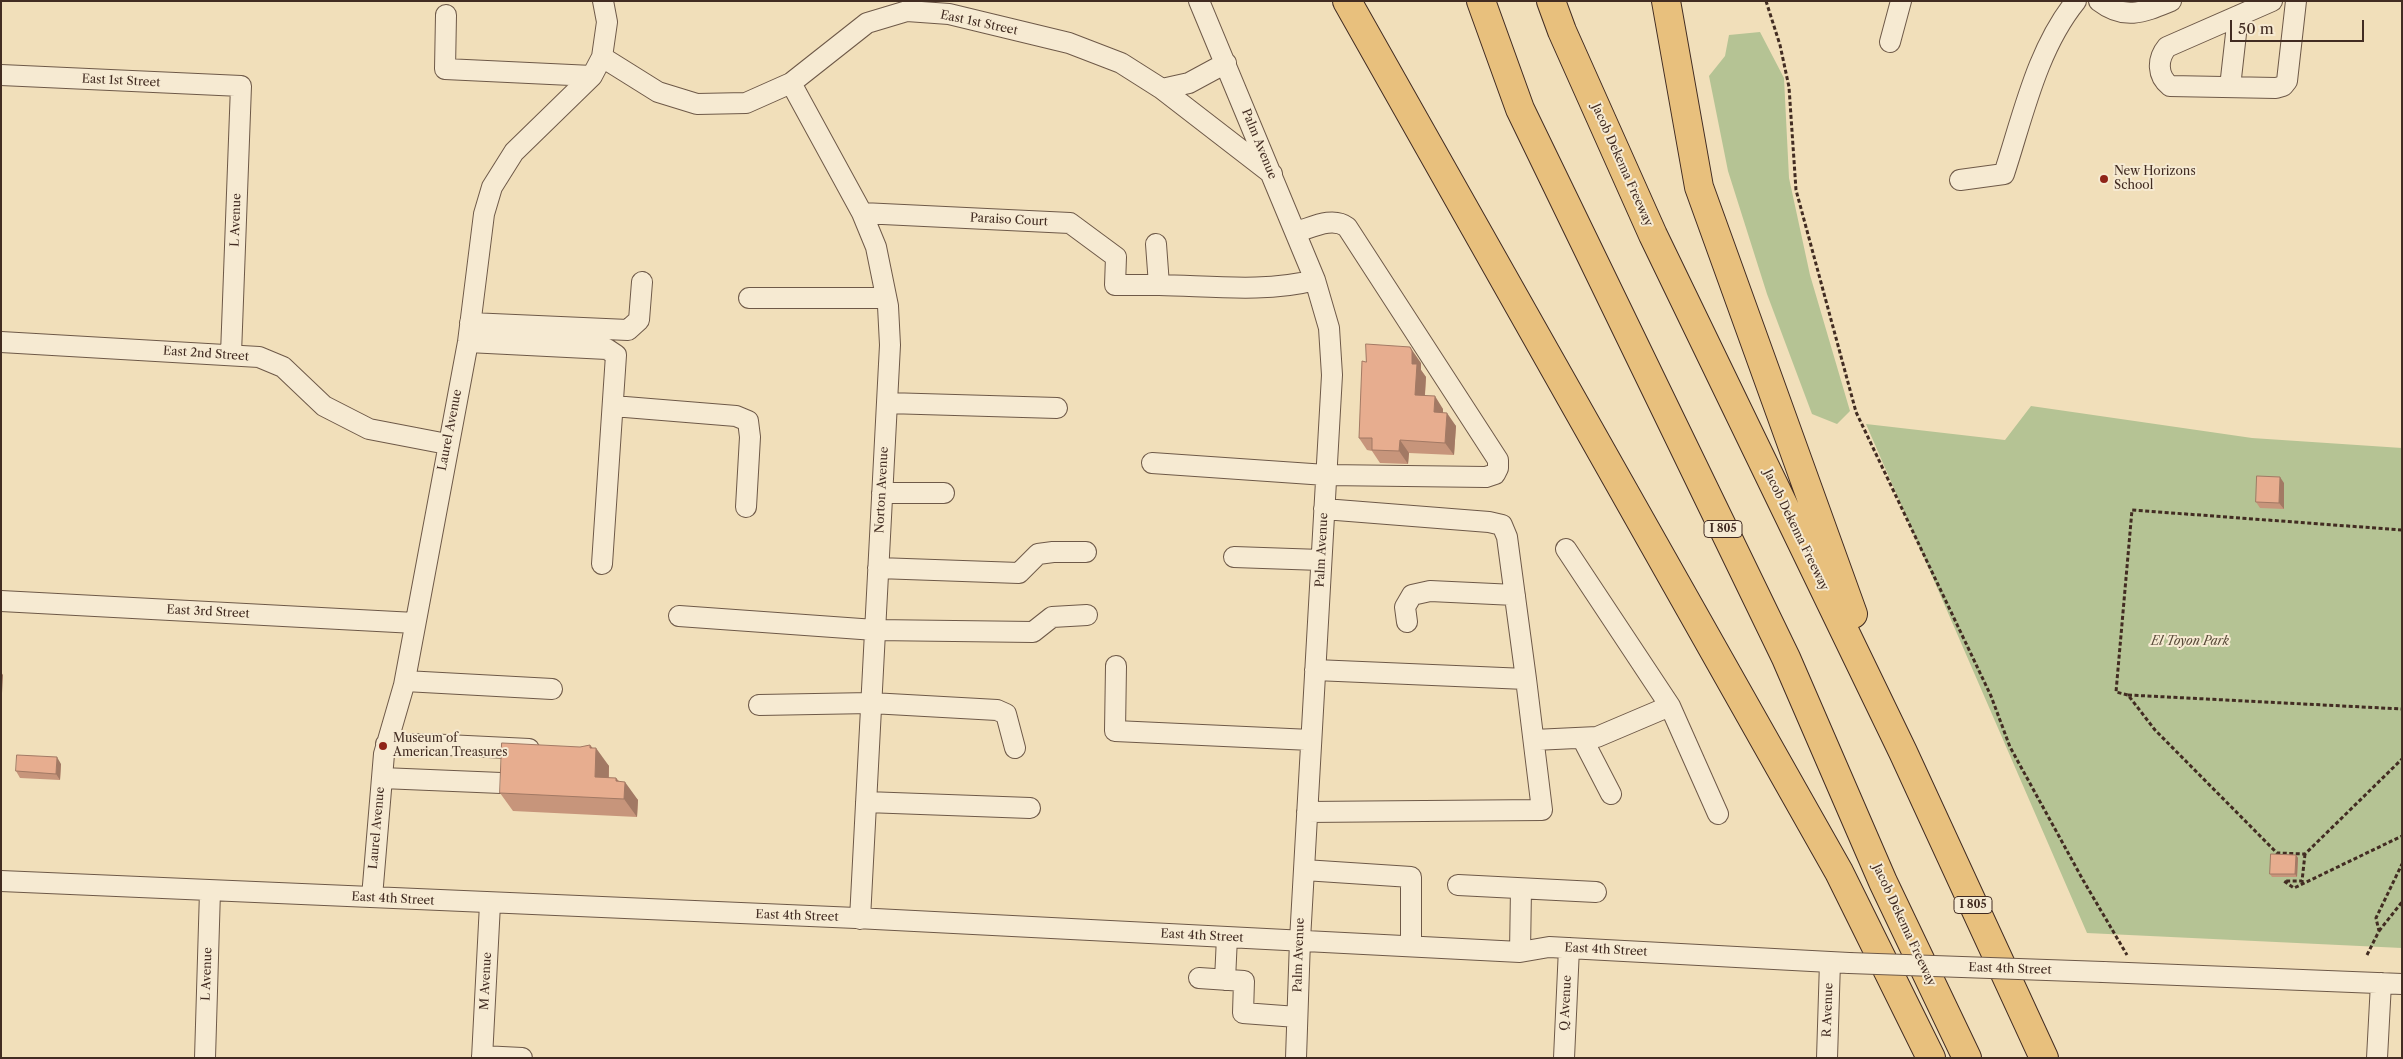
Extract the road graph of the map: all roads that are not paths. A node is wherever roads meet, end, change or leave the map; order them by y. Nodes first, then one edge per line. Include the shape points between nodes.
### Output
1 (603, 1) edge
2 (1199, 1) edge
3 (1347, 1) edge
4 (1463, 1) edge
5 (1481, 1) edge
6 (1551, 1) edge
7 (1666, 1) edge
8 (1901, 1) edge
9 (2076, 1) edge
10 (2099, 1) edge
11 (2171, 1) edge
12 (2272, 1) edge
13 (2296, 1) edge
14 (446, 15) dead end
15 (2238, 16) junction
16 (1890, 42) dead end
17 (602, 57) junction
18 (1226, 63) junction
19 (1, 75) edge
20 (592, 76) junction
21 (791, 83) junction
22 (241, 86) joint
23 (2230, 87) junction
24 (1162, 90) junction
25 (1520, 109) junction
26 (1272, 174) junction
27 (1960, 180) dead end
28 (862, 213) junction
29 (1296, 232) junction
30 (1156, 244) dead end
31 (1315, 280) junction
32 (642, 282) dead end
33 (1159, 285) junction
34 (749, 298) dead end
35 (886, 298) junction
36 (469, 332) junction
37 (1, 342) edge
38 (231, 354) junction
39 (887, 403) junction
40 (613, 406) junction
41 (1057, 408) dead end
42 (447, 444) junction
43 (1152, 463) dead end
44 (1326, 475) junction
45 (882, 493) junction
46 (944, 493) dead end
47 (746, 507) dead end
48 (1324, 509) junction
49 (1566, 549) dead end
50 (1086, 552) dead end
51 (1234, 557) dead end
52 (1321, 560) junction
53 (602, 564) dead end
54 (878, 568) junction
55 (1515, 595) junction
56 (1, 601) edge
57 (1087, 615) dead end
58 (679, 616) dead end
59 (1407, 622) dead end
60 (415, 623) junction
61 (875, 630) junction
62 (1116, 666) dead end
63 (1315, 670) junction
64 (1526, 679) junction
65 (404, 681) junction
66 (552, 689) dead end
67 (871, 703) junction
68 (760, 705) dead end
69 (1670, 706) junction
70 (1582, 738) junction
71 (1311, 740) junction
72 (1534, 740) junction
73 (386, 744) junction
74 (1015, 748) dead end
75 (544, 750) edge
76 (1903, 752) junction
77 (382, 778) junction
78 (501, 783) edge
79 (1611, 794) dead end
80 (866, 802) junction
81 (1030, 808) dead end
82 (1307, 812) junction
83 (1718, 814) dead end
84 (1304, 870) junction
85 (1, 881) edge
86 (1458, 885) dead end
87 (1520, 890) junction
88 (210, 891) junction
89 (1596, 892) dead end
90 (372, 897) junction
91 (490, 904) junction
92 (860, 919) junction
93 (1227, 937) junction
94 (1300, 940) junction
95 (1411, 946) junction
96 (1569, 948) junction
97 (1520, 952) junction
98 (1839, 962) junction
99 (1199, 978) dead end
100 (1225, 980) junction
101 (2382, 983) junction
102 (2402, 984) edge
103 (1297, 1017) junction
104 (482, 1057) edge
105 (204, 1058) edge
106 (522, 1058) edge
107 (1296, 1058) edge
108 (1564, 1058) edge
109 (1827, 1058) edge
110 (1932, 1058) edge
111 (1967, 1058) edge
112 (2044, 1058) edge
113 (2377, 1058) edge

1 - 17 street, Laurel Avenue via 607,22
2 - 18 street, Palm Avenue
3 - 110 highway via 1834,863
4 - 25 highway
5 - 25 highway, Jacob Dekema Freeway / I 805
6 - 76 highway, Jacob Dekema Freeway / I 805 via 1653,235
7 - 76 highway via 1699,187
8 - 16 street
9 - 27 street via 2064,15 2043,56 2004,174
10 - 11 street via 2128,14 2142,13
12 - 15 street
13 - 23 street via 2287,81 2276,88
14 - 20 street via 445,69
15 - 23 street
15 - 23 street via 2167,47 2160,61 2162,75 2170,86
17 - 20 street, Laurel Avenue
17 - 21 street, East 1st Street via 658,92 697,104 746,103
18 - 24 street via 1189,83
18 - 26 street, Palm Avenue
19 - 22 street, East 1st Street
20 - 36 street, Laurel Avenue via 514,152 492,187 484,214
21 - 24 street, East 1st Street via 867,23 907,11 949,14 1069,43 1121,63
21 - 28 street, Norton Avenue
22 - 38 street, L Avenue
24 - 26 street, East 1st Street
25 - 111 highway, Jacob Dekema Freeway / I 805 via 1786,658 1883,882
26 - 29 street, Palm Avenue
28 - 33 street, Paraiso Court via 1070,223 1116,256 1115,284
28 - 35 street, Norton Avenue via 876,247
29 - 31 street, Palm Avenue
29 - 44 street via 1332,222 1341,222 1347,227 1498,460 1495,474 1486,477
30 - 33 street
31 - 33 street via 1267,288
31 - 44 street, Palm Avenue via 1330,328 1332,375
32 - 36 street via 639,320 628,330
34 - 35 street
35 - 39 street, Norton Avenue via 890,345
36 - 40 street via 607,349 616,355
36 - 42 street, Laurel Avenue
37 - 38 street, East 2nd Street
38 - 42 street, East 2nd Street via 258,357 283,367 324,406 369,429
39 - 41 street
39 - 45 street, Norton Avenue
40 - 47 street via 736,416 748,421
40 - 53 street
42 - 60 street, Laurel Avenue
43 - 44 street
44 - 48 street, Palm Avenue
45 - 46 street
45 - 54 street, Norton Avenue
48 - 52 street, Palm Avenue
48 - 55 street via 1502,525 1507,537
49 - 69 street
50 - 54 street via 1038,554 1019,574
51 - 52 street
52 - 63 street, Palm Avenue
54 - 61 street, Norton Avenue
55 - 59 street via 1430,591 1412,595 1405,606
55 - 64 street
56 - 60 street, East 3rd Street
57 - 61 street via 1052,617 1033,632
58 - 61 street
60 - 65 street, Laurel Avenue
61 - 67 street, Norton Avenue
62 - 71 street via 1115,731
63 - 64 street
63 - 71 street, Palm Avenue
64 - 72 street
65 - 66 street
65 - 73 street, Laurel Avenue
67 - 68 street
67 - 74 street via 997,710 1006,714
67 - 80 street, Norton Avenue
69 - 70 street via 1597,737
69 - 83 street
70 - 72 street
70 - 79 street
71 - 82 street, Palm Avenue
72 - 82 street via 1542,810
73 - 75 street
73 - 77 street, Laurel Avenue
76 - 112 highway, Jacob Dekema Freeway / I 805
77 - 78 street
77 - 90 street, Laurel Avenue
80 - 81 street
80 - 92 street, Norton Avenue
82 - 84 street, Palm Avenue
84 - 94 street, Palm Avenue
84 - 95 street via 1411,876
85 - 88 street, East 4th Street
86 - 87 street
87 - 89 street
87 - 97 street
88 - 90 street, East 4th Street
88 - 105 street, L Avenue
90 - 91 street, East 4th Street
91 - 92 street, East 4th Street
91 - 104 street, M Avenue
92 - 93 street, East 4th Street
93 - 94 street, East 4th Street
93 - 100 street
94 - 95 street, East 4th Street
94 - 103 street, Palm Avenue
95 - 97 street, East 4th Street
96 - 97 street, East 4th Street via 1549,947
96 - 98 street, East 4th Street
96 - 108 street, Q Avenue
98 - 101 street, East 4th Street, bridge
98 - 109 street, R Avenue
99 - 100 street
100 - 103 street via 1244,981 1243,1013
101 - 102 street, East 4th Street
101 - 113 street
103 - 107 street, Palm Avenue
104 - 106 street

